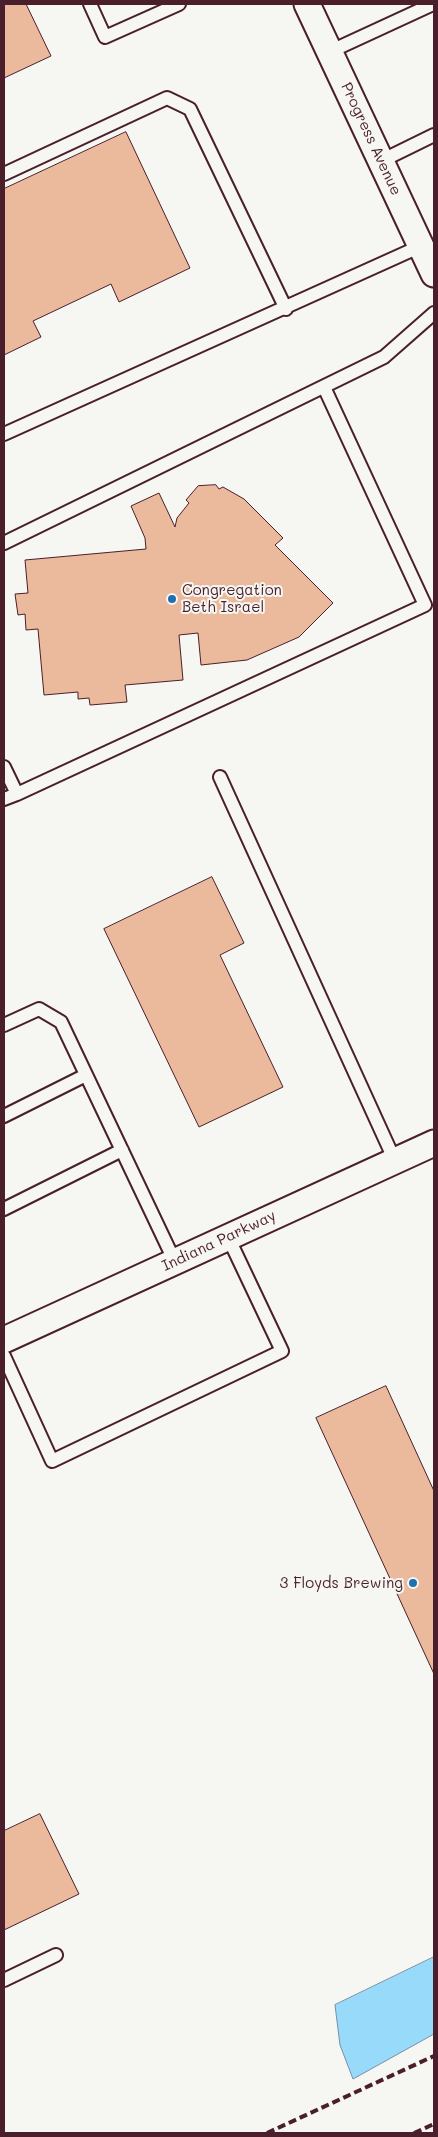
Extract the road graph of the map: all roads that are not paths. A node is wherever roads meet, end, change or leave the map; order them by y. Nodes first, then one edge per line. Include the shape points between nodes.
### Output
1 (90, 4) edge
2 (178, 4) edge
3 (307, 4) edge
4 (433, 4) edge
5 (329, 52) junction
6 (434, 135) edge
7 (381, 160) junction
8 (4, 174) edge
9 (421, 246) junction
10 (434, 274) edge
11 (286, 309) junction
12 (434, 313) edge
13 (324, 387) junction
14 (4, 434) edge
15 (4, 543) edge
16 (4, 767) edge
17 (220, 777) dead end
18 (17, 794) junction
19 (4, 799) edge
20 (4, 1025) edge
21 (86, 1075) junction
22 (4, 1116) edge
23 (434, 1143) edge
24 (122, 1150) junction
25 (395, 1161) junction
26 (4, 1209) edge
27 (228, 1237) junction
28 (175, 1262) junction
29 (4, 1340) edge
30 (4, 1356) edge
31 (56, 1955) dead end
32 (4, 1980) edge

1 - 2 lane via 105,37
3 - 5 street, Progress Avenue
4 - 5 lane
5 - 7 street, Progress Avenue
6 - 7 lane
7 - 9 street, Progress Avenue
8 - 11 lane via 167,98 190,109
9 - 10 street, Progress Avenue
9 - 11 lane
11 - 14 lane
12 - 13 lane via 384,357
13 - 15 lane
13 - 18 lane via 425,605
16 - 18 lane
17 - 25 lane
18 - 19 lane
20 - 21 lane via 39,1009 61,1022
21 - 22 lane
21 - 24 lane
23 - 25 street, Indiana Parkway
24 - 26 lane
24 - 28 lane
25 - 27 street, Indiana Parkway
27 - 28 street, Indiana Parkway
27 - 30 lane via 282,1351 52,1461
28 - 29 street, Indiana Parkway
31 - 32 lane

